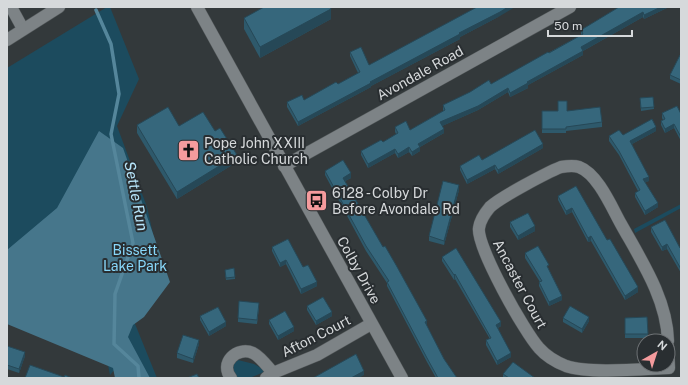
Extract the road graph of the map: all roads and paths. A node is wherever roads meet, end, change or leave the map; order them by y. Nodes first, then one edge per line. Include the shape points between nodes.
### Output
1 (11, 7) edge
2 (59, 7) edge
3 (197, 7) edge
4 (570, 7) edge
5 (23, 29) junction
6 (7, 40) edge
7 (284, 166) junction
8 (371, 324) junction
9 (667, 333) edge
10 (636, 372) edge
11 (270, 376) edge
12 (232, 378) edge
13 (402, 378) edge

1 - 5 street
2 - 5 street
3 - 7 street, Colby Drive
4 - 7 street, Avondale Road
5 - 6 street
7 - 8 street, Colby Drive
8 - 11 street, Afton Court via 317,356
8 - 13 street, Colby Drive
9 - 10 street, Ancaster Court via 663,312 646,270 604,194 584,170 567,166 548,173 498,201 483,216 479,230 484,252 532,340 546,354 568,367
11 - 12 street, Afton Court via 255,354 247,351 233,355 228,361 226,367

